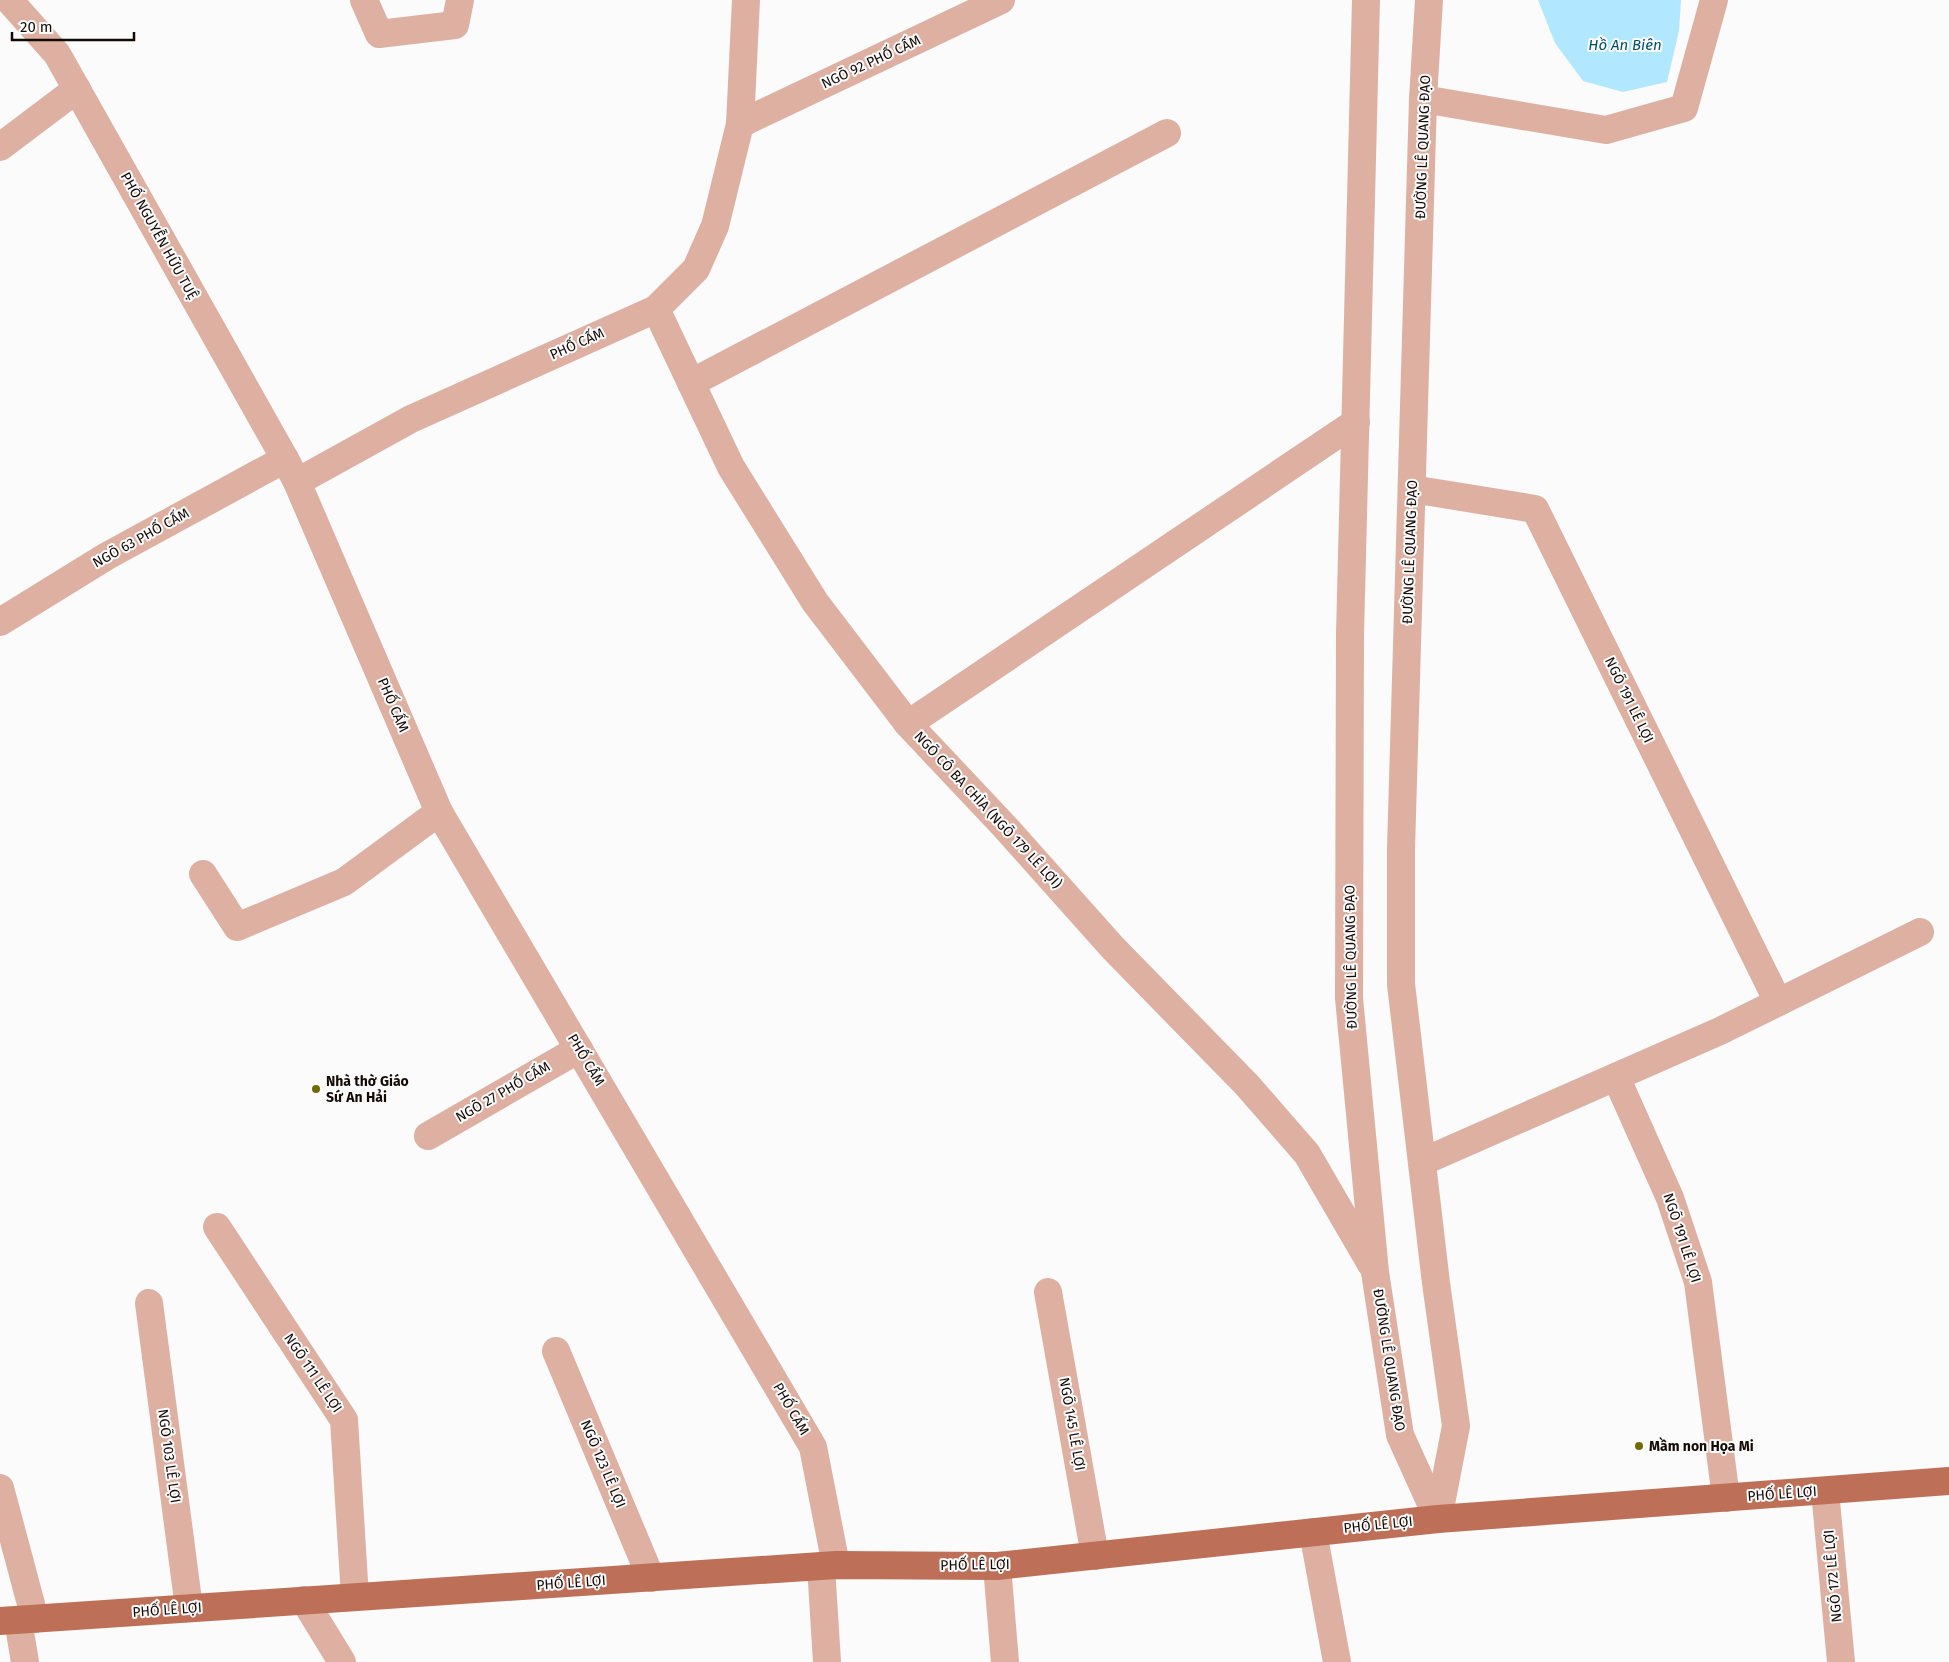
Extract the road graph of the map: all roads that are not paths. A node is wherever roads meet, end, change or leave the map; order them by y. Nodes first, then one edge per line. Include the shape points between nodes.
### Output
1 (9, 0) edge
2 (364, 0) edge
3 (460, 0) edge
4 (746, 0) edge
5 (1001, 0) edge
6 (1366, 0) edge
7 (1429, 0) edge
8 (1714, 0) edge
9 (77, 89) junction
10 (1423, 99) junction
11 (740, 124) junction
12 (1168, 133) dead end
13 (0, 147) edge
14 (656, 309) junction
15 (691, 383) junction
16 (1356, 422) junction
17 (291, 470) junction
18 (1412, 489) junction
19 (0, 622) edge
20 (908, 724) junction
21 (439, 812) junction
22 (203, 874) dead end
23 (1920, 932) dead end
24 (1778, 1002) junction
25 (579, 1049) junction
26 (1616, 1077) junction
27 (428, 1136) dead end
28 (1422, 1162) junction
29 (217, 1227) dead end
30 (1375, 1272) junction
31 (1048, 1292) dead end
32 (148, 1303) dead end
33 (556, 1351) dead end
34 (1949, 1481) edge
35 (0, 1488) edge
36 (1825, 1490) junction
37 (1726, 1498) junction
38 (1438, 1519) junction
39 (1313, 1532) junction
40 (1095, 1556) junction
41 (829, 1566) junction
42 (997, 1566) junction
43 (651, 1578) junction
44 (354, 1597) junction
45 (304, 1600) junction
46 (189, 1608) junction
47 (18, 1620) edge
48 (25, 1662) edge
49 (342, 1662) edge
50 (827, 1662) edge
51 (1005, 1662) edge
52 (1337, 1662) edge
53 (1841, 1662) edge

1 - 9 street, PHỐ NGUYỄN HỮU TUỆ via 57,54
2 - 3 street via 379,34 455,26
4 - 11 street, PHỐ CẤM
5 - 11 street, NGÕ 92 PHỐ CẤM
6 - 16 street, ĐƯỜNG LÊ QUANG ĐẠO
7 - 10 street, ĐƯỜNG LÊ QUANG ĐẠO
8 - 10 street via 1684,108 1606,130
9 - 13 street
9 - 17 street, PHỐ NGUYỄN HỮU TUỆ
10 - 18 street, ĐƯỜNG LÊ QUANG ĐẠO
11 - 14 street, PHỐ CẤM via 715,226 696,269
12 - 15 street
14 - 15 street, NGÕ CÔ BA CHÌA (NGÕ 179 LÊ LỢI)
14 - 17 street, PHỐ CẤM
15 - 20 street, NGÕ CÔ BA CHÌA (NGÕ 179 LÊ LỢI) via 731,467 815,602
16 - 20 street
16 - 30 street, ĐƯỜNG LÊ QUANG ĐẠO via 1350,635 1349,998
17 - 19 street, NGÕ 63 PHỐ CẤM via 107,556
17 - 21 street, PHỐ CẤM
18 - 24 street, NGÕ 191 LÊ LỢI via 1535,509
18 - 28 street, ĐƯỜNG LÊ QUANG ĐẠO via 1401,848 1401,984
20 - 30 street, NGÕ CÔ BA CHÌA (NGÕ 179 LÊ LỢI) via 1006,827 1113,948 1247,1085 1307,1154
21 - 22 street via 344,882 237,927
21 - 25 street, PHỐ CẤM
23 - 24 street
24 - 26 street
25 - 27 street, NGÕ 27 PHỐ CẤM
25 - 41 street, PHỐ CẤM via 813,1447
26 - 28 street
26 - 37 street, NGÕ 191 LÊ LỢI via 1670,1198 1698,1282
28 - 38 street, ĐƯỜNG LÊ QUANG ĐẠO via 1456,1426
29 - 44 street, NGÕ 111 LÊ LỢI via 344,1420
30 - 38 street, ĐƯỜNG LÊ QUANG ĐẠO via 1400,1435
31 - 40 street, NGÕ 145 LÊ LỢI
32 - 46 street, NGÕ 103 LÊ LỢI
33 - 43 street, NGÕ 123 LÊ LỢI
34 - 36 main road, PHỐ LÊ LỢI
35 - 47 street
36 - 37 main road, PHỐ LÊ LỢI
36 - 53 street, NGÕ 172 LÊ LỢI
37 - 38 main road, PHỐ LÊ LỢI
38 - 39 main road, PHỐ LÊ LỢI
39 - 40 main road, PHỐ LÊ LỢI
39 - 52 street
40 - 42 main road, PHỐ LÊ LỢI
41 - 42 main road, PHỐ LÊ LỢI
41 - 43 main road, PHỐ LÊ LỢI
41 - 50 street, PHỐ CẤM
42 - 51 street
43 - 44 main road, PHỐ LÊ LỢI
44 - 45 main road, PHỐ LÊ LỢI
45 - 46 main road, PHỐ LÊ LỢI
45 - 49 street
46 - 47 main road, PHỐ LÊ LỢI
47 - 48 street

